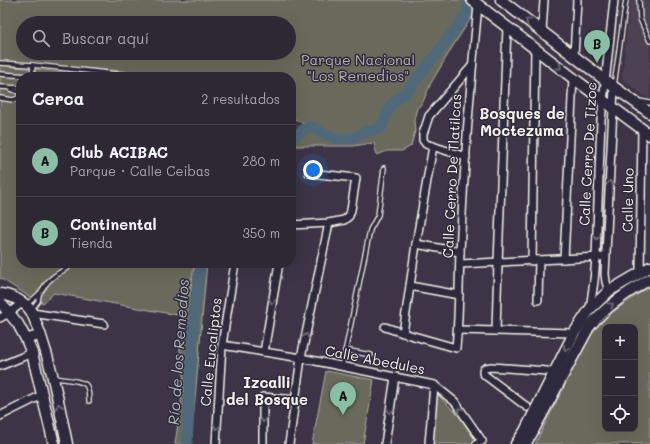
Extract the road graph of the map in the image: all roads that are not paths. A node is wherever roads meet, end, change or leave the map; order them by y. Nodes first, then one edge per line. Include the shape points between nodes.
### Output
1 (501, 0) edge
2 (544, 0) edge
3 (577, 0) edge
4 (614, 0) edge
5 (626, 0) edge
6 (639, 0) edge
7 (475, 3) edge
8 (507, 28) junction
9 (542, 31) junction
10 (650, 40) edge
11 (535, 49) junction
12 (574, 56) junction
13 (0, 63) edge
14 (33, 65) junction
15 (472, 66) junction
16 (32, 72) edge
17 (97, 72) edge
18 (0, 74) edge
19 (16, 76) edge
20 (573, 78) junction
21 (605, 80) junction
22 (0, 87) edge
23 (9, 87) junction
24 (614, 87) junction
25 (16, 88) edge
26 (16, 90) edge
27 (0, 98) edge
28 (630, 98) junction
29 (16, 99) edge
30 (603, 100) junction
31 (650, 103) edge
32 (613, 106) junction
33 (650, 113) edge
34 (646, 132) edge
35 (433, 146) junction
36 (466, 157) junction
37 (384, 168) dead end
38 (309, 173) dead end
39 (329, 223) junction
40 (296, 225) edge
41 (416, 244) junction
42 (460, 252) junction
43 (606, 257) junction
44 (596, 258) junction
45 (564, 259) junction
46 (535, 261) junction
47 (498, 263) junction
48 (460, 264) junction
49 (650, 267) edge
50 (68, 268) edge
51 (234, 268) edge
52 (278, 268) edge
53 (640, 272) junction
54 (650, 279) edge
55 (410, 286) junction
56 (610, 291) junction
57 (0, 294) edge
58 (459, 294) junction
59 (39, 295) junction
60 (538, 300) dead end
61 (0, 302) edge
62 (28, 308) junction
63 (590, 309) junction
64 (5, 315) edge
65 (104, 324) dead end
66 (386, 327) dead end
67 (458, 330) junction
68 (496, 331) junction
69 (403, 333) junction
70 (574, 333) junction
71 (41, 335) junction
72 (26, 340) junction
73 (222, 345) junction
74 (345, 350) junction
75 (264, 352) junction
76 (32, 353) junction
77 (371, 355) dead end
78 (301, 358) junction
79 (0, 366) edge
80 (342, 367) junction
81 (554, 373) junction
82 (395, 377) junction
83 (53, 378) junction
84 (434, 385) junction
85 (42, 395) junction
86 (295, 400) junction
87 (89, 401) dead end
88 (527, 407) dead end
89 (0, 416) edge
90 (54, 444) edge
91 (67, 444) edge
92 (216, 444) edge
93 (263, 444) edge
94 (289, 444) edge
95 (385, 444) edge
96 (429, 444) edge
97 (477, 444) edge
98 (516, 444) edge
99 (525, 444) edge

9 -> 1 main road
2 - 9 street
3 - 12 street
4 - 21 street, Calle Cerro De Tizoc
5 - 24 lane
6 - 10 lane via 640,19
7 - 8 main road
7 - 15 street, Calle Cerro De Tlatilcas
8 - 11 main road
8 - 47 street
9 - 12 main road
11 -> 20 main road
11 - 46 street
12 - 21 main road
13 - 14 lane
14 - 16 lane
14 - 17 lane
15 - 35 street via 429,116 423,140
15 - 36 street, Calle Cerro De Tlatilcas
18 - 19 lane
20 - 30 main road
20 - 45 street
21 - 24 main road
21 - 30 street, Calle Cerro De Tizoc
22 - 23 lane
23 - 25 lane
23 - 26 lane
24 - 28 main road
24 - 32 street, Calle Cerro De Tizoc
27 - 29 lane
28 - 31 lane
28 - 33 main road
30 - 32 main road
30 -> 44 street, Calle Cerro De Tizoc
32 - 34 main road
43 -> 32 street, Calle Cerro De Tizoc
34 - 53 street, Calle Uno
35 - 36 street
35 - 41 street
36 - 42 street, Calle Cerro De Tlatilcas
37 - 74 lane via 378,214 370,230
38 - 39 street via 356,178 349,216 344,220
39 - 40 street
78 -> 39 street
41 - 42 street
41 - 55 street
42 - 48 street, Calle Cerro De Tlatilcas
43 - 44 street
43 - 56 street, Calle Cerro De Tizoc via 605,274
44 - 45 street
44 - 63 street, Calle Cerro De Tizoc
45 - 46 street
46 - 47 street
46 - 60 street
47 - 48 street
47 - 68 street
48 - 58 street, Calle Cerro De Tlatilcas
49 - 53 main road
50 - 59 lane via 47,282
51 - 73 street, Calle Eucaliptos
52 -> 75 street
53 - 56 main road
99 -> 54 main road via 589,327 609,307
55 - 58 street
55 - 69 street
56 - 63 main road
57 - 62 main road via 16,298
58 - 67 street, Calle Cerro De Tlatilcas
59 - 62 lane
59 - 62 lane via 38,301
61 - 64 main road
62 - 64 street
62 - 65 street
62 - 71 main road
63 - 70 main road
64 - 72 main road via 18,324
66 - 69 street
67 - 68 street
67 - 69 street, Calle Cerro De Tlatilcas via 456,348
68 - 70 street
70 -> 81 main road
71 - 72 street
71 - 83 main road
72 - 76 main road
73 - 75 street, Calle Abedules
73 -> 92 street, Calle Eucaliptos
74 - 77 lane
74 - 80 lane
75 - 78 street, Calle Abedules
76 - 79 street
76 - 85 main road
78 - 80 street, Calle Abedules
78 - 86 street
80 - 82 street, Calle Abedules
81 - 88 street via 491,367 483,370 486,376
81 - 98 main road
82 - 84 street, Calle Abedules
82 -> 95 street
83 - 87 lane via 86,385
91 -> 83 main road
84 - 96 street
97 -> 84 street, Calle Abedules via 482,441 455,402
85 - 89 street
85 - 90 main road
86 -> 93 street via 263,397
86 - 94 street

